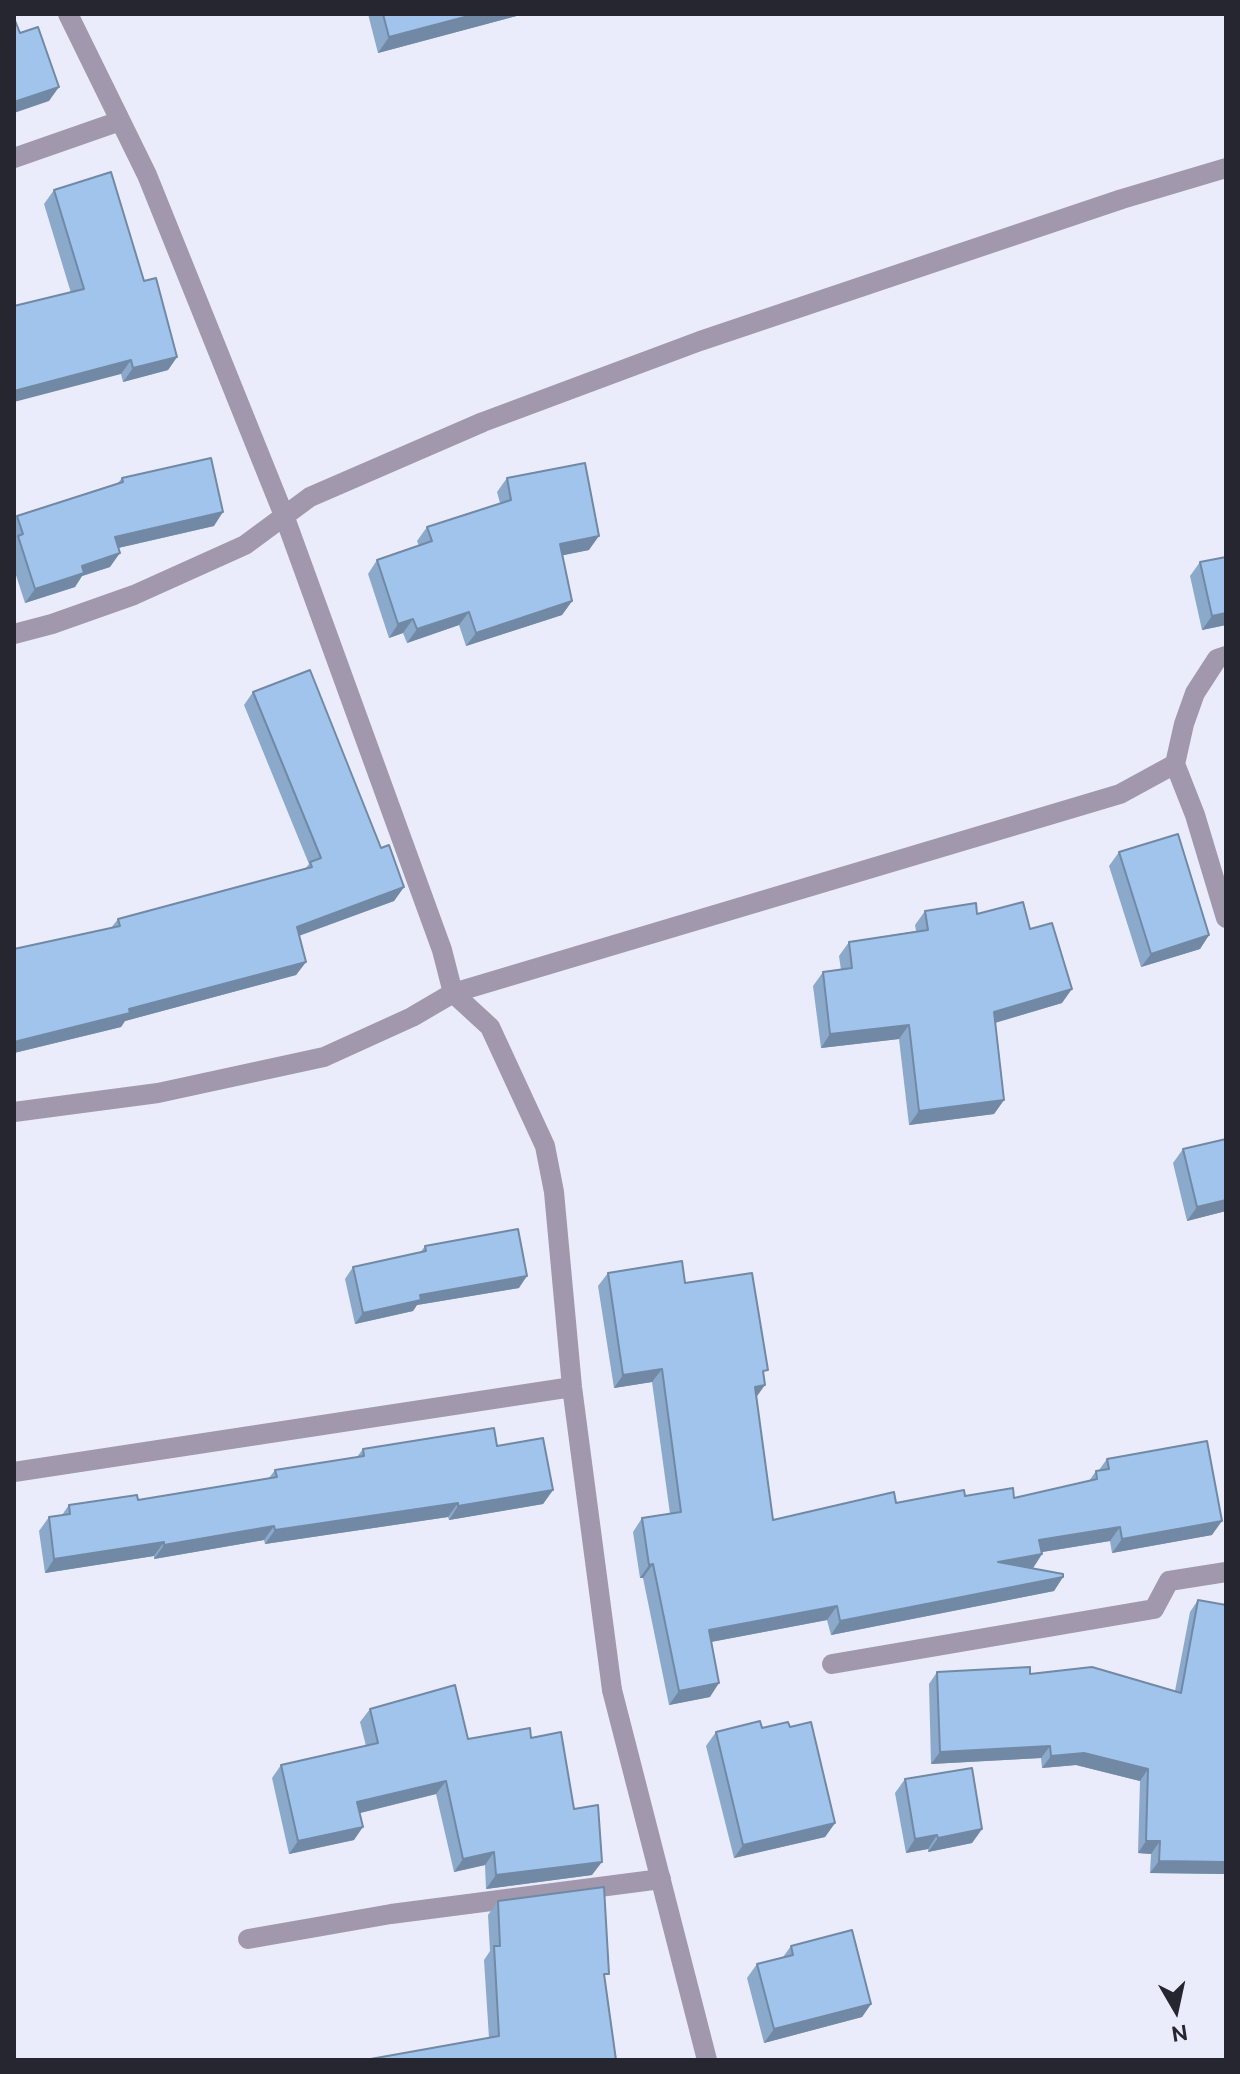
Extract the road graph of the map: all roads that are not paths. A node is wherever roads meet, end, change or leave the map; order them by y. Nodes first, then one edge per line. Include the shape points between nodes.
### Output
1 (68, 14) edge
2 (120, 121) junction
3 (14, 158) edge
4 (1226, 168) edge
5 (285, 518) junction
6 (14, 634) edge
7 (1226, 656) edge
8 (1175, 764) junction
9 (1226, 918) edge
10 (453, 993) junction
11 (14, 1112) edge
12 (572, 1387) junction
13 (14, 1472) edge
14 (1226, 1572) edge
15 (832, 1664) dead end
16 (661, 1879) junction
17 (248, 1939) dead end
18 (707, 2060) edge

1 - 2 street
2 - 3 street
2 - 5 street via 171,232
4 - 5 street via 700,341 483,422 310,497
5 - 6 street via 245,545 134,595
5 - 10 street
7 - 8 street via 1217,659 1195,693
8 - 9 street
8 - 10 street via 1120,794
10 - 11 street via 324,1057 158,1093
10 - 12 street via 490,1027 545,1146
12 - 13 street
12 - 16 street via 612,1690
14 - 15 street via 1169,1581 1154,1609
16 - 17 street via 391,1914
16 - 18 street

